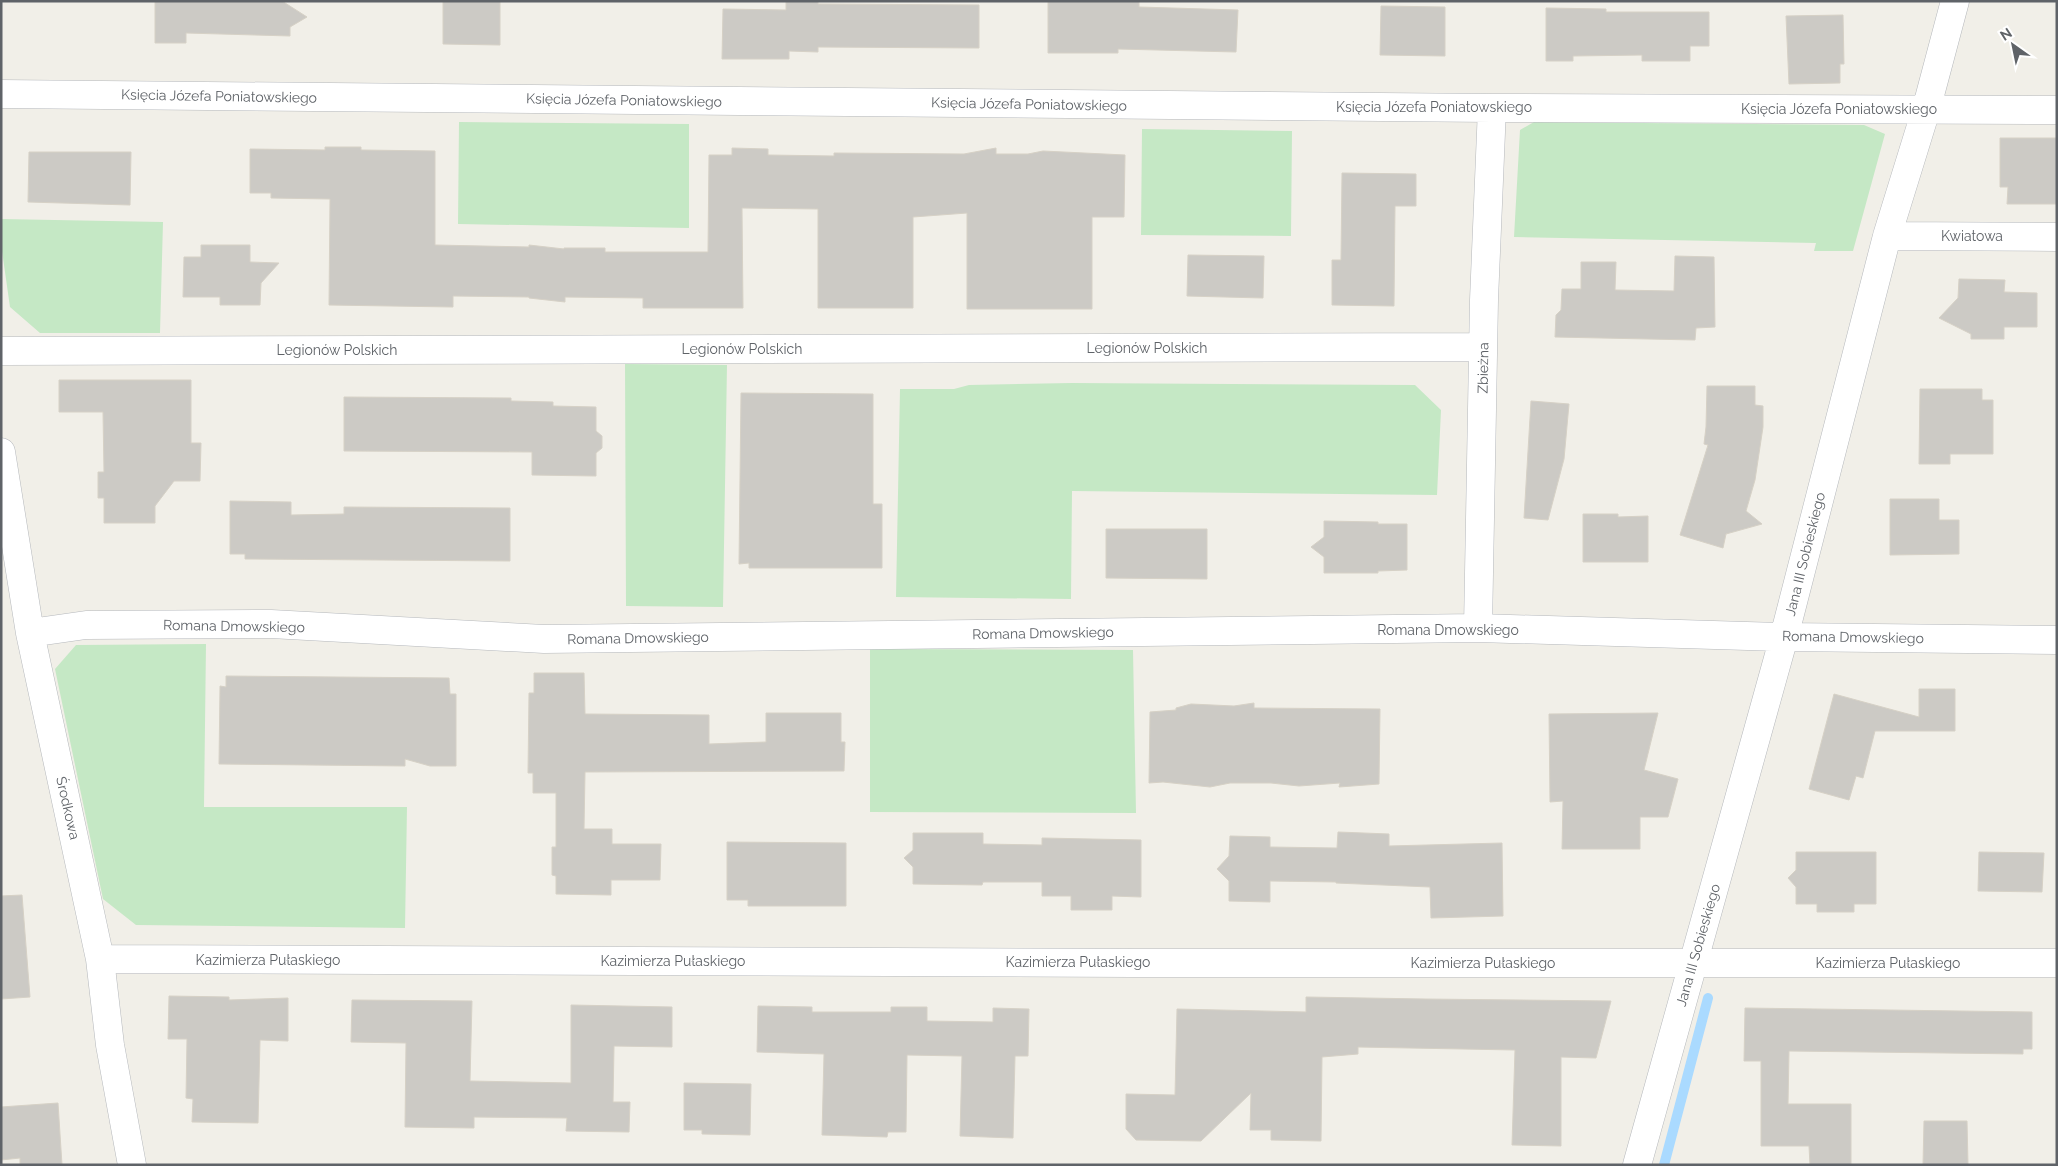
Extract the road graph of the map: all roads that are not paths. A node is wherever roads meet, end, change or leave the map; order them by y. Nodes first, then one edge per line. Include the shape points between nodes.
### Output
1 (1955, 1) edge
2 (1, 94) edge
3 (1492, 108) junction
4 (1926, 110) junction
5 (2057, 110) edge
6 (1887, 236) junction
7 (2057, 237) edge
8 (1483, 347) junction
9 (1, 351) edge
10 (1, 452) edge
11 (1478, 628) junction
12 (30, 633) junction
13 (1784, 636) junction
14 (2057, 640) edge
15 (100, 959) junction
16 (1693, 963) junction
17 (2057, 963) edge
18 (132, 1165) edge
19 (1636, 1165) edge

1 - 4 street, Jana III Sobieskiego
2 - 3 street, Księcia Józefa Poniatowskiego
3 - 4 street, Księcia Józefa Poniatowskiego
3 - 8 street, Zbieżna
4 - 5 street, Księcia Józefa Poniatowskiego
4 - 6 street, Jana III Sobieskiego
6 - 7 street, Kwiatowa
6 - 13 street, Jana III Sobieskiego
8 - 9 street, Legionów Polskich
8 - 11 street, Zbieżna
10 - 12 street, Środkowa
11 - 12 street, Romana Dmowskiego via 544,639 261,624 86,625
11 - 13 street, Romana Dmowskiego
12 - 15 street, Środkowa
13 - 14 street, Romana Dmowskiego
13 - 16 street, Jana III Sobieskiego
15 - 16 street, Kazimierza Pułaskiego
15 - 18 street, Środkowa via 110,1045
16 - 17 street, Kazimierza Pułaskiego
16 - 19 street, Jana III Sobieskiego

